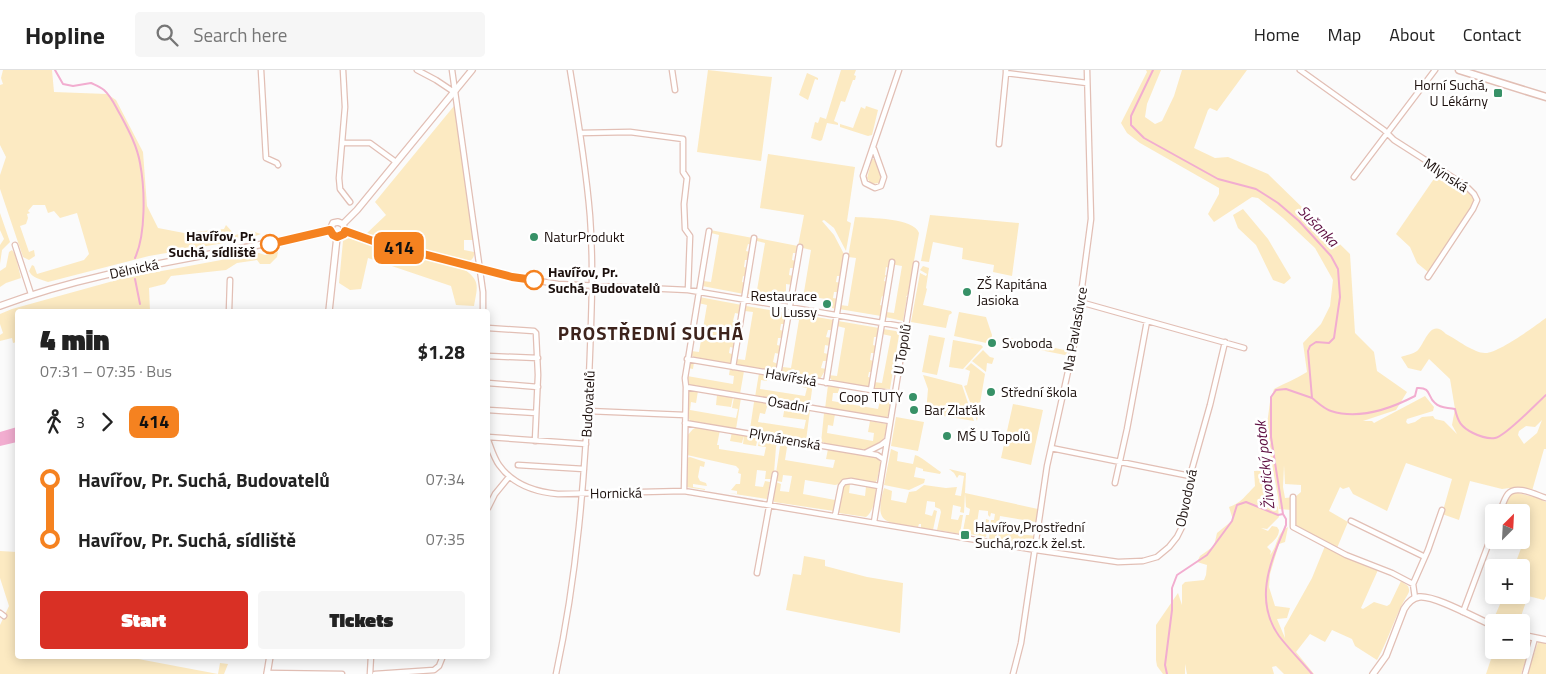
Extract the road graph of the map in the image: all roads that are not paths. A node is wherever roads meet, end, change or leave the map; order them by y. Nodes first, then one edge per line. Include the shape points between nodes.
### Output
1 (262, 70) edge
2 (343, 70) edge
3 (417, 70) edge
4 (452, 70) edge
5 (472, 70) edge
6 (570, 70) edge
7 (672, 70) edge
8 (899, 70) edge
9 (1087, 70) edge
10 (1300, 70) edge
11 (1436, 70) edge
12 (1459, 70) edge
13 (1006, 71) edge
14 (1087, 83) junction
15 (675, 90) dead end
16 (454, 92) junction
17 (1546, 97) edge
18 (580, 133) junction
19 (1388, 134) junction
20 (342, 143) junction
21 (999, 144) dead end
22 (874, 149) junction
23 (396, 162) junction
24 (278, 165) dead end
25 (1354, 178) dead end
26 (350, 202) dead end
27 (343, 224) junction
28 (330, 230) junction
29 (345, 231) junction
30 (709, 231) dead end
31 (337, 237) junction
32 (754, 238) dead end
33 (15, 245) dead end
34 (800, 247) dead end
35 (846, 256) dead end
36 (892, 262) dead end
37 (916, 264) dead end
38 (480, 269) junction
39 (1428, 277) dead end
40 (230, 280) dead end
41 (593, 286) junction
42 (688, 290) junction
43 (698, 292) junction
44 (32, 294) junction
45 (744, 300) junction
46 (1080, 302) junction
47 (0, 306) edge
48 (790, 307) junction
49 (229, 309) edge
50 (329, 309) edge
51 (483, 309) edge
52 (836, 315) junction
53 (1148, 321) junction
54 (882, 322) junction
55 (906, 327) junction
56 (490, 328) edge
57 (1225, 342) junction
58 (1244, 348) dead end
59 (490, 356) edge
60 (538, 358) junction
61 (688, 358) junction
62 (733, 367) junction
63 (778, 375) junction
64 (490, 383) edge
65 (826, 383) junction
66 (538, 387) junction
67 (686, 387) junction
68 (871, 390) junction
69 (895, 394) junction
70 (490, 410) edge
71 (588, 411) junction
72 (536, 413) junction
73 (685, 415) junction
74 (890, 421) junction
75 (685, 423) junction
76 (490, 439) edge
77 (886, 440) junction
78 (535, 441) junction
79 (490, 444) edge
80 (586, 444) junction
81 (1051, 448) junction
82 (866, 453) junction
83 (884, 459) junction
84 (1120, 462) junction
85 (518, 465) dead end
86 (584, 469) junction
87 (775, 474) dead end
88 (1190, 476) junction
89 (509, 477) junction
90 (1115, 483) dead end
91 (879, 486) junction
92 (684, 491) junction
93 (583, 494) junction
94 (1293, 497) dead end
95 (1546, 498) edge
96 (490, 504) edge
97 (1503, 504) edge
98 (769, 505) junction
99 (1442, 510) dead end
100 (835, 516) junction
101 (1351, 521) dead end
102 (874, 522) junction
103 (1487, 549) edge
104 (1036, 550) junction
105 (1425, 557) junction
106 (757, 573) dead end
107 (1413, 584) junction
108 (1415, 598) junction
109 (1463, 612) junction
110 (1485, 622) edge
111 (1530, 637) edge
112 (1536, 638) junction
113 (1546, 640) edge
114 (270, 659) edge
115 (371, 659) edge
116 (442, 659) edge
117 (267, 674) edge
118 (342, 674) edge
119 (370, 674) edge
120 (375, 674) edge
121 (556, 674) edge
122 (1013, 674) edge
123 (1373, 674) edge
124 (1525, 674) edge

1 - 24 street via 266,158
2 - 20 street via 345,107
3 - 16 street
4 - 16 street
5 - 16 street
6 - 18 street, Budovatelů
7 - 15 street
8 - 22 street
9 - 14 street, Na Pavlasůvce
10 - 19 street
11 - 19 street
12 - 17 main road
13 - 14 street
13 - 21 street
14 - 46 street, Na Pavlasůvce via 1091,219
16 - 23 street
16 - 38 street
18 - 41 street, Budovatelů via 590,217
18 - 42 street via 630,132 683,139 683,172 687,178 684,204 686,229 690,236
19 - 25 street
19 - 39 street, Mlýnská via 1466,186 1477,200
20 - 23 street via 370,144
20 - 26 street via 340,188
22 - 22 street via 863,180 875,188 880,186 884,177
23 - 27 street
27 - 28 street via 335,222
27 - 29 street
28 - 31 street
28 - 44 street, Dělnická via 116,272
29 - 31 street
29 - 38 street
30 - 43 street
31 - 50 street
32 - 45 street
33 - 44 street
34 - 48 street
35 - 52 street
36 - 54 street
37 - 55 street, U Topolů
38 - 41 street via 557,284
38 - 51 street
40 - 49 street
41 - 42 street
41 - 71 street, Budovatelů
42 - 43 street
43 - 45 street
43 - 61 street
44 - 47 street, Dělnická
45 - 48 street
45 - 62 street
46 - 53 street
46 - 81 street, Na Pavlasůvce
48 - 52 street
48 - 63 street
52 - 54 street
52 - 65 street
53 - 57 street
53 - 84 street
54 - 55 street
54 - 68 street
55 - 69 street, U Topolů
56 - 60 street via 536,332
57 - 58 street
57 - 88 street, Obvodová
59 - 60 street
60 - 66 street
61 - 62 street, Havířská
61 - 67 street
62 - 63 street, Havířská
63 - 65 street, Havířská
64 - 66 street
65 - 68 street, Havířská
66 - 72 street
67 - 73 street
67 - 74 street, Osadní
68 - 69 street, Havířská
69 - 74 street, U Topolů
70 - 72 street
71 - 73 street
71 - 80 street, Budovatelů
72 - 78 street
73 - 75 street
74 - 77 street, U Topolů
75 - 82 street, Plynárenská
75 - 92 street
76 - 78 street
77 - 82 street
77 - 83 street, U Topolů
78 - 80 street
79 - 89 street, Hornická via 498,464
80 - 86 street, Budovatelů
81 - 84 street
81 - 104 street, Na Pavlasůvce
82 - 83 street, Plynárenská
83 - 91 street, U Topolů
84 - 88 street
84 - 90 street
85 - 86 street
86 - 93 street, Budovatelů
87 - 98 street
88 - 104 street, Obvodová via 1182,526 1177,537 1157,557 1118,562
89 - 93 street, Hornická via 542,492
89 - 96 street
91 - 100 street via 844,482
91 - 102 street, U Topolů
92 - 93 street, Hornická
92 - 98 street, Hornická
93 - 121 street, Budovatelů via 575,572
94 - 107 street via 1292,527
95 - 97 street via 1513,490
98 - 100 street, Hornická
98 - 106 street
99 - 105 street
100 - 102 street, Hornická
101 - 105 street
102 - 104 street, Hornická
103 - 109 street
104 - 122 street, Na Pavlasůvce
105 - 107 street
107 - 108 street
108 - 109 street via 1429,598
108 - 123 street via 1404,609 1386,656
109 - 110 street
111 - 112 street
112 - 113 street
112 - 124 street
114 - 117 street
115 - 119 street
116 - 120 street via 434,670
117 - 118 street

